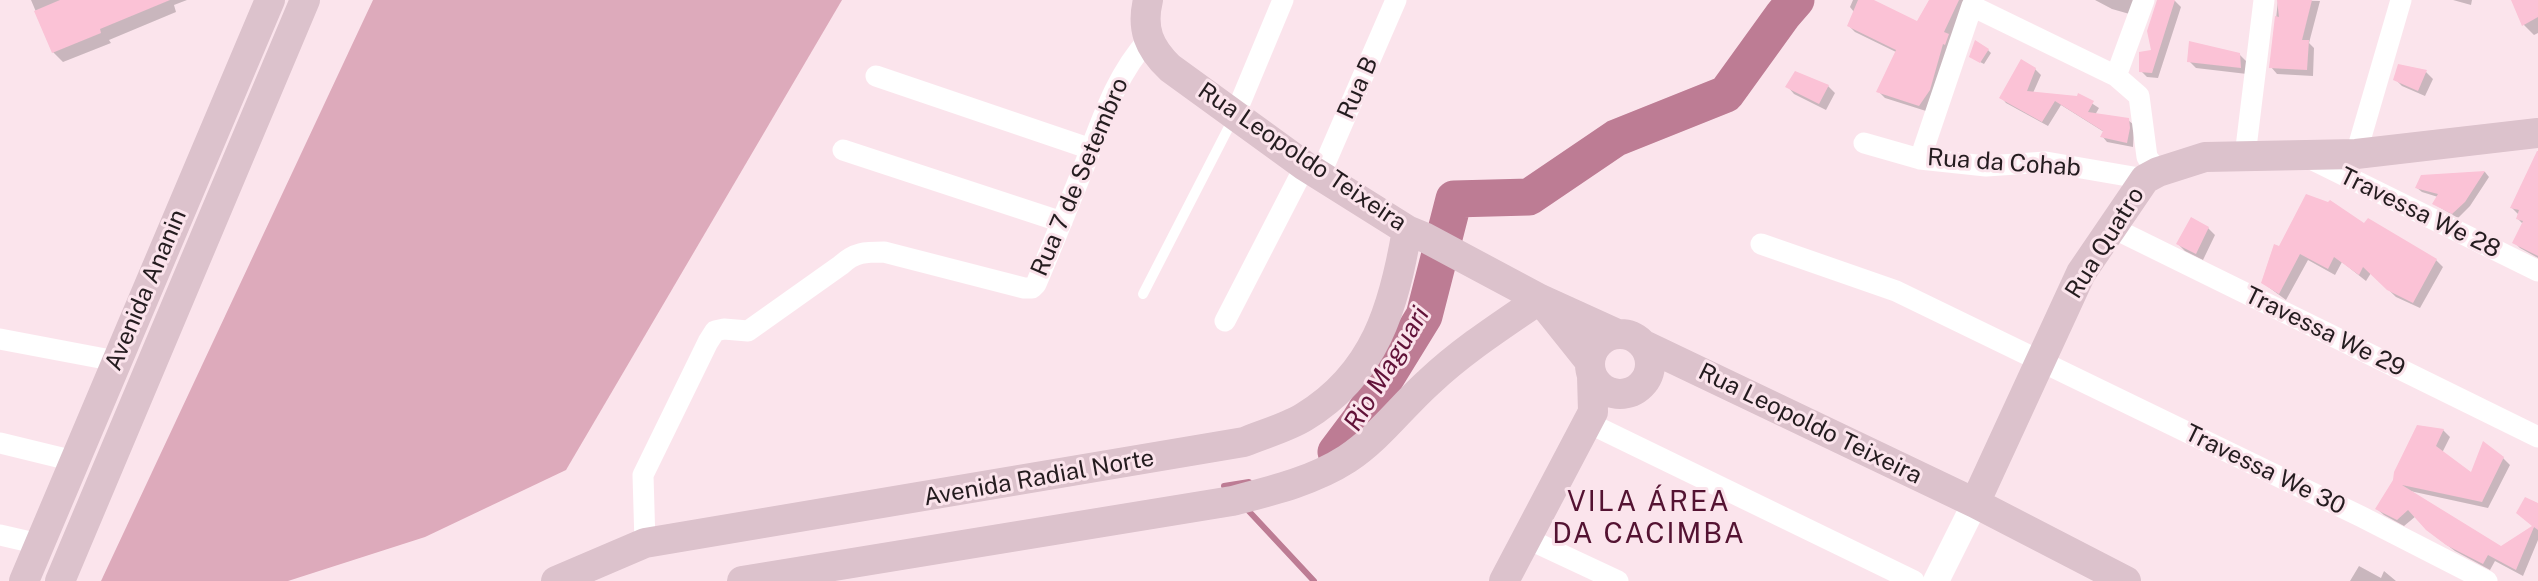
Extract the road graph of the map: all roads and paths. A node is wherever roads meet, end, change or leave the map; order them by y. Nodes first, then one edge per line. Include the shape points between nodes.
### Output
1 (270, 0) edge
2 (305, 0) edge
3 (1148, 0) edge
4 (1283, 0) edge
5 (1396, 0) edge
6 (2144, 0) edge
7 (2264, 0) edge
8 (2401, 0) edge
9 (1148, 40) junction
10 (876, 76) dead end
11 (2116, 76) junction
12 (1235, 115) junction
13 (2538, 132) edge
14 (1864, 143) dead end
15 (1091, 149) junction
16 (843, 150) dead end
17 (2302, 154) junction
18 (2356, 154) junction
19 (2245, 156) junction
20 (1920, 159) junction
21 (1312, 171) junction
22 (2151, 175) junction
23 (1062, 222) junction
24 (2111, 227) junction
25 (1415, 234) junction
26 (1761, 244) dead end
27 (2538, 271) edge
28 (1143, 293) dead end
29 (1540, 299) junction
30 (1225, 321) dead end
31 (0, 339) edge
32 (1631, 339) junction
33 (117, 361) junction
34 (2042, 361) junction
35 (1591, 369) junction
36 (1623, 394) junction
37 (1589, 434) junction
38 (2538, 437) edge
39 (0, 443) edge
40 (74, 461) junction
41 (1975, 503) junction
42 (0, 535) edge
43 (1526, 537) junction
44 (39, 544) junction
45 (645, 544) junction
46 (23, 581) edge
47 (60, 581) edge
48 (556, 581) edge
49 (742, 581) edge
50 (1504, 581) edge
51 (1618, 581) edge
52 (1914, 581) edge
53 (1936, 581) edge
54 (2126, 581) edge
55 (2487, 581) edge

1 - 33 main road, Avenida Ananin
2 - 47 main road, Avenida Ananin
3 - 9 main road via 1144,20
4 - 12 street
5 - 21 street, Rua B
6 - 11 street
7 - 19 street
8 - 18 street
9 - 12 main road, Rua Leopoldo Teixeira via 1170,68
9 - 15 street, Rua 7 de Setembro via 1118,80
10 - 15 street
11 - 20 street via 1972,6
11 - 22 street via 2139,96
12 - 21 main road, Rua Leopoldo Teixeira
12 - 28 lane
13 - 18 main road, Rua Quatro
14 - 20 street, Rua da Cohab
15 - 23 street, Rua 7 de Setembro
16 - 23 street
17 - 18 main road, Rua Quatro
17 - 19 main road, Rua Quatro
17 - 27 street, Travessa We 28
19 - 22 main road, Rua Quatro via 2205,157
20 - 22 street, Rua da Cohab via 1986,166 2046,162
21 - 25 main road, Rua Leopoldo Teixeira
21 - 30 street, Rua B
22 - 24 main road, Rua Quatro
23 - 45 street, Rua 7 de Setembro via 1032,288 884,252 861,251 748,331 715,331 643,475
24 - 34 main road, Rua Quatro via 2081,273
24 - 38 street, Travessa We 29
25 - 29 main road, Rua Leopoldo Teixeira
25 - 45 main road, Avenida Radial Norte via 1385,322 1366,358 1335,394 1303,418 1244,442
26 - 34 street, Travessa We 30 via 1896,290
29 - 32 main road, Rua Leopoldo Teixeira
29 - 35 main road, Rua Leopoldo Teixeira
29 - 49 main road via 1449,363 1346,460 1273,490 1232,501
31 - 33 street
32 - 35 main road via 1609,335 1595,346
32 - 36 main road via 1651,361 1647,379 1633,392
32 - 41 main road, Rua Leopoldo Teixeira
33 - 40 main road, Avenida Ananin
34 - 41 main road, Rua Quatro
34 - 55 street, Travessa We 30
35 - 36 main road via 1605,390
35 - 37 main road
36 - 37 main road
37 - 43 main road
37 - 52 street
39 - 40 street
40 - 44 main road, Avenida Ananin
41 - 53 street
41 - 54 main road, Rua Leopoldo Teixeira
42 - 44 street
43 - 50 main road
43 - 51 street
44 - 46 main road, Avenida Ananin
45 - 48 main road, Avenida Radial Norte

